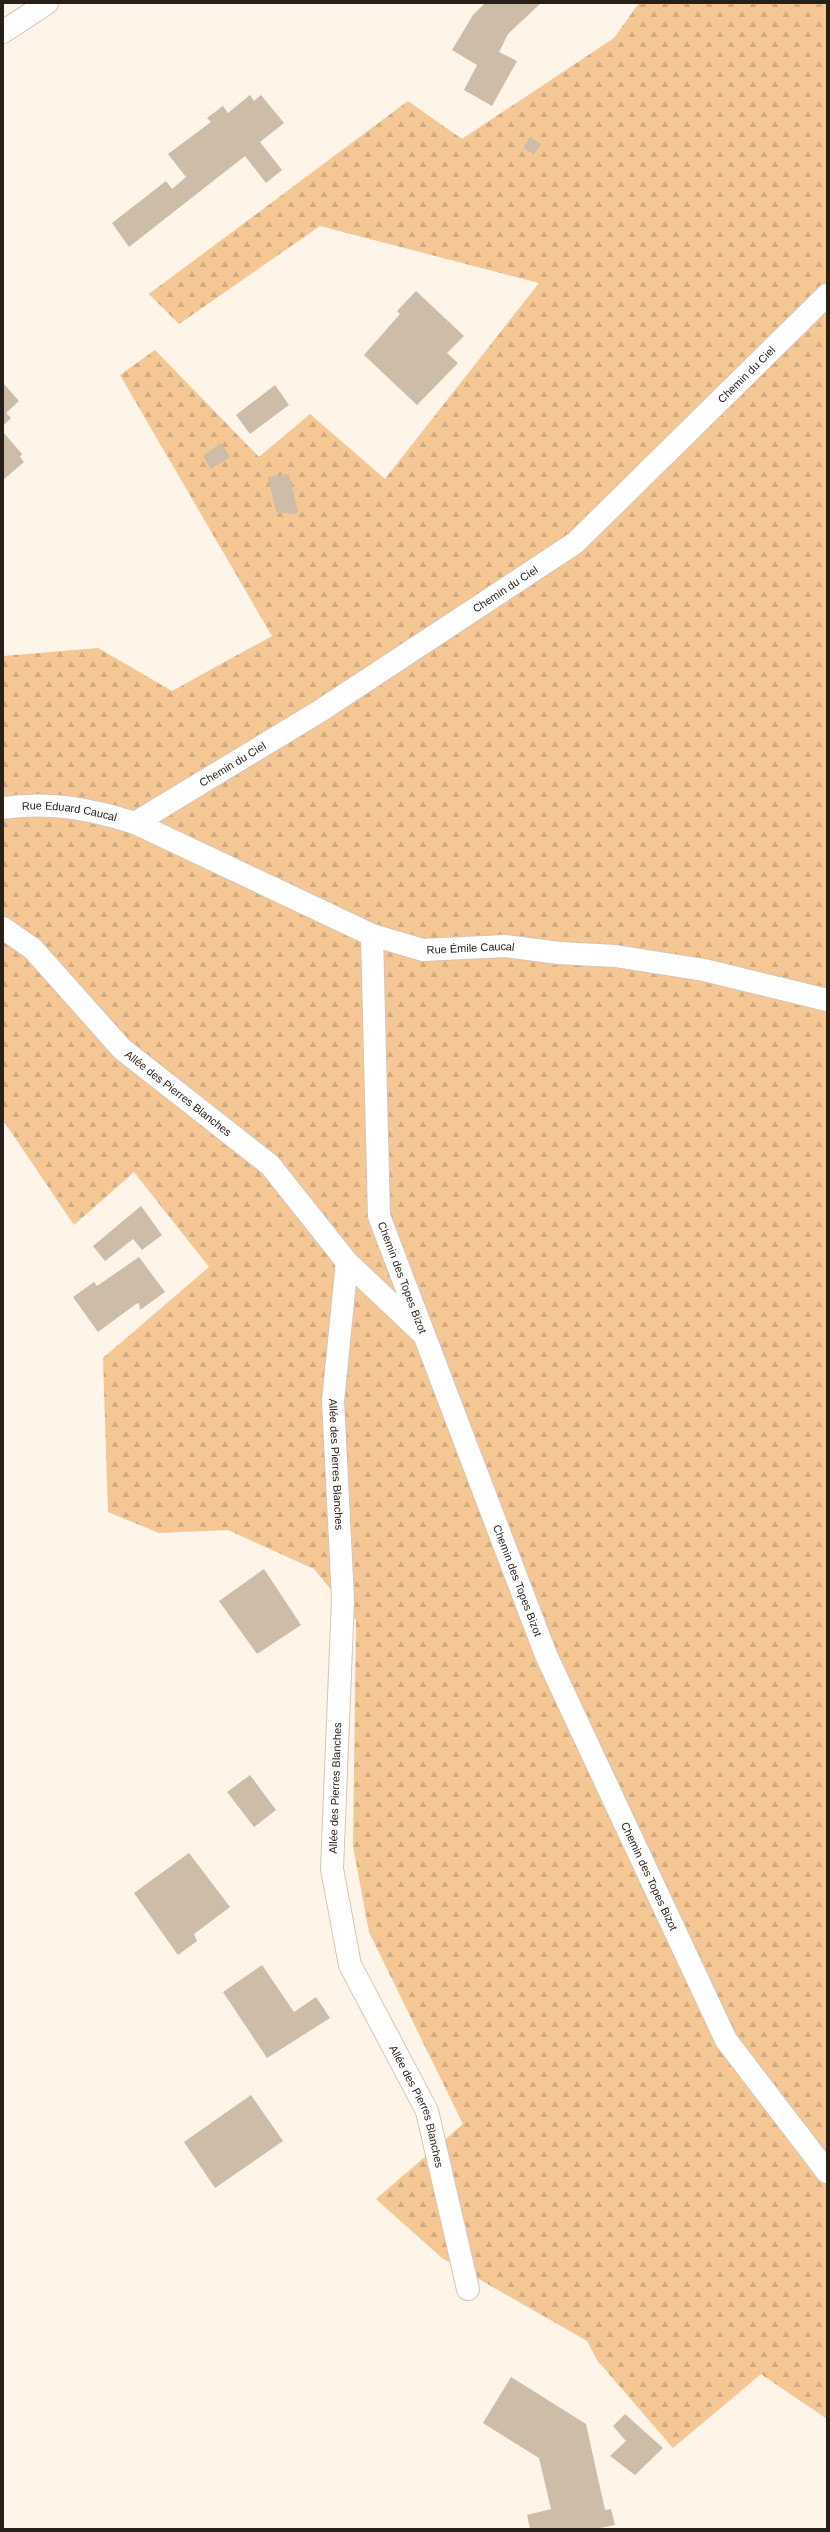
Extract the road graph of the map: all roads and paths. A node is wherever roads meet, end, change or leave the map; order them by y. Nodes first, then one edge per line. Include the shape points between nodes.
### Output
1 (47, 3) edge
2 (3, 32) edge
3 (827, 295) edge
4 (3, 808) edge
5 (135, 823) junction
6 (3, 928) edge
7 (372, 935) junction
8 (827, 1000) edge
9 (347, 1262) junction
10 (426, 1337) junction
11 (827, 2172) edge
12 (468, 2289) dead end

1 - 2 street
3 - 5 street, Chemin du Ciel via 575,543 320,711
4 - 5 street, Rue Eduard Caucal via 38,805 94,810
5 - 7 street, Rue Émile Caucal
6 - 9 street, Allée des Pierres Blanches via 33,950 122,1049 270,1165
7 - 8 street, Rue Émile Caucal via 423,950 505,946 559,953 615,956 704,970
7 - 10 street, Chemin des Topes Bizot via 379,1216
9 - 10 street, Allée des Pierres Blanches
9 - 12 street, Allée des Pierres Blanches via 333,1401 343,1599 332,1869 350,1965 427,2111
10 - 11 street, Chemin des Topes Bizot via 546,1655 726,2040

